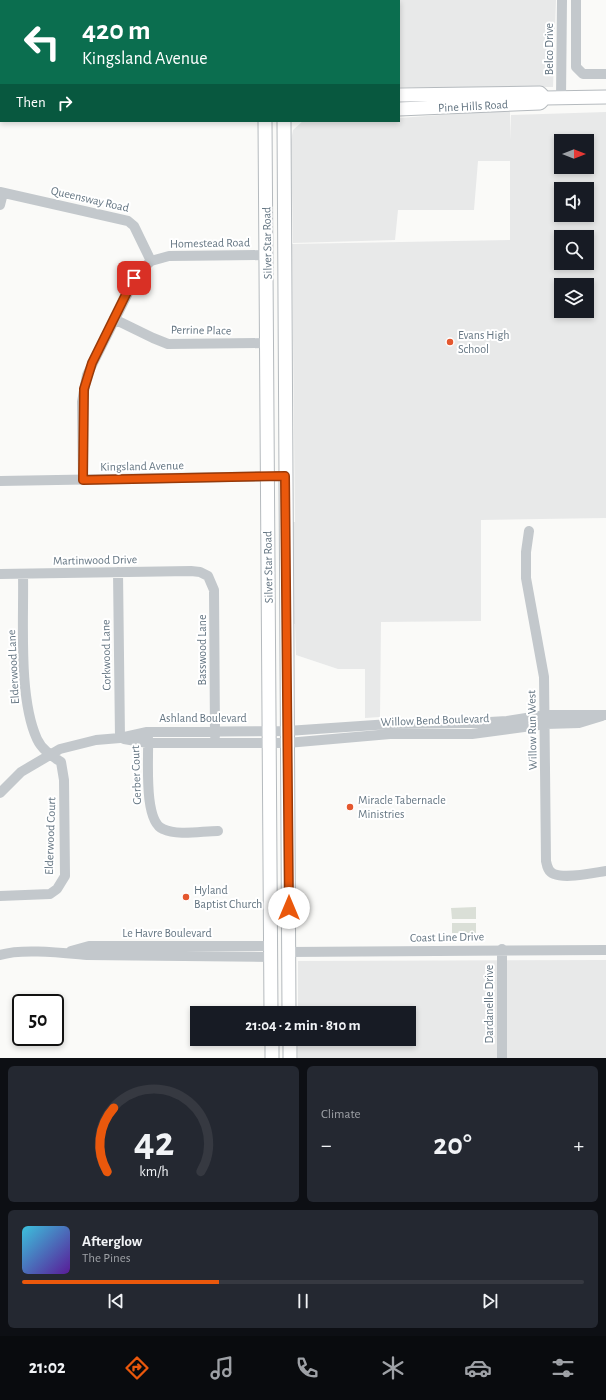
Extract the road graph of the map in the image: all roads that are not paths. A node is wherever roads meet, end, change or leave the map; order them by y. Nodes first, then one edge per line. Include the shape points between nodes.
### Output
1 (562, 0) edge
2 (576, 0) edge
3 (606, 74) edge
4 (400, 95) edge
5 (606, 97) edge
6 (545, 98) junction
7 (561, 98) junction
8 (400, 110) edge
9 (265, 122) edge
10 (284, 122) edge
11 (266, 168) junction
12 (2, 192) edge
13 (0, 205) edge
14 (267, 255) junction
15 (151, 261) junction
16 (285, 281) junction
17 (114, 319) junction
18 (268, 343) junction
19 (268, 476) junction
20 (285, 476) junction
21 (83, 480) junction
22 (0, 481) edge
23 (529, 531) dead end
24 (191, 571) joint
25 (118, 572) junction
26 (0, 574) edge
27 (23, 574) junction
28 (606, 714) edge
29 (546, 719) junction
30 (215, 730) junction
31 (147, 732) junction
32 (270, 737) junction
33 (287, 737) junction
34 (120, 738) junction
35 (148, 743) junction
36 (216, 743) junction
37 (48, 754) junction
38 (0, 793) edge
39 (270, 817) junction
40 (218, 831) dead end
41 (606, 871) edge
42 (0, 896) edge
43 (502, 949) junction
44 (606, 950) edge
45 (271, 952) junction
46 (289, 952) junction
47 (0, 955) edge
48 (271, 1006) edge
49 (282, 1006) edge
50 (289, 1006) edge
51 (502, 1058) edge

1 - 7 street, Belco Drive
2 - 3 street via 576,67 583,74
4 - 6 main road, Pine Hills Road via 540,93
5 - 7 main road, Pine Hills Road
6 - 7 main road, Pine Hills Road
6 - 8 main road, Pine Hills Road via 540,103
9 - 11 main road, Silver Star Road
10 - 16 main road, Silver Star Road
11 - 14 main road, Silver Star Road
11 - 16 main road via 274,266 276,273
12 - 13 street
12 - 15 street, Queensway Road via 128,221 136,229
14 - 15 street, Homestead Road via 169,256
14 - 18 main road, Silver Star Road
15 - 17 street via 134,278
16 - 20 main road, Silver Star Road
17 - 18 street, Perrine Place via 168,344
17 - 21 street via 92,363 84,389
18 - 19 main road, Silver Star Road
19 - 20 street, Kingsland Avenue
19 - 21 street, Kingsland Avenue
19 - 32 main road, Silver Star Road
20 - 33 main road, Silver Star Road
21 - 22 street, Kingsland Avenue
23 - 29 street, Willow Run West via 526,578 544,677
24 - 25 street, Martinwood Drive
24 - 30 street, Basswood Lane via 208,576 214,590
25 - 27 street, Martinwood Drive
25 - 34 street, Corkwood Lane
26 - 27 street, Martinwood Drive
27 - 37 street, Elderwood Lane via 25,689 38,740
28 - 29 street, Willow Bend Boulevard via 579,723
29 - 33 street, Willow Bend Boulevard via 472,734
29 - 41 street, Willow Run West via 548,869 553,874 563,876
30 - 31 street, Ashland Boulevard
30 - 32 street, Ashland Boulevard
30 - 36 street, Basswood Lane
31 - 34 street, Ashland Boulevard
31 - 35 street, Gerber Court
32 - 33 street, Ashland Boulevard
32 - 36 street, Ashland Boulevard
32 - 39 main road, Silver Star Road
33 - 46 main road, Silver Star Road
34 - 35 street, Ashland Boulevard
34 - 37 street, Ashland Boulevard via 78,743
35 - 36 street, Ashland Boulevard
35 - 40 street, Gerber Court via 150,810 154,822 161,829 172,832
37 - 38 street, Ashland Boulevard via 21,772
37 - 42 street, Elderwood Court via 61,762 64,780 65,876 57,889 50,894
39 - 45 main road, Silver Star Road
39 - 46 main road via 278,833 279,934 283,948
43 - 44 street, Coast Line Drive
43 - 46 street, Coast Line Drive
43 - 51 street, Dardanelle Drive
45 - 47 street, Le Havre Boulevard via 89,946 63,952 20,952
45 - 48 main road, Silver Star Road
45 - 49 main road via 281,959
46 - 50 main road, Silver Star Road

